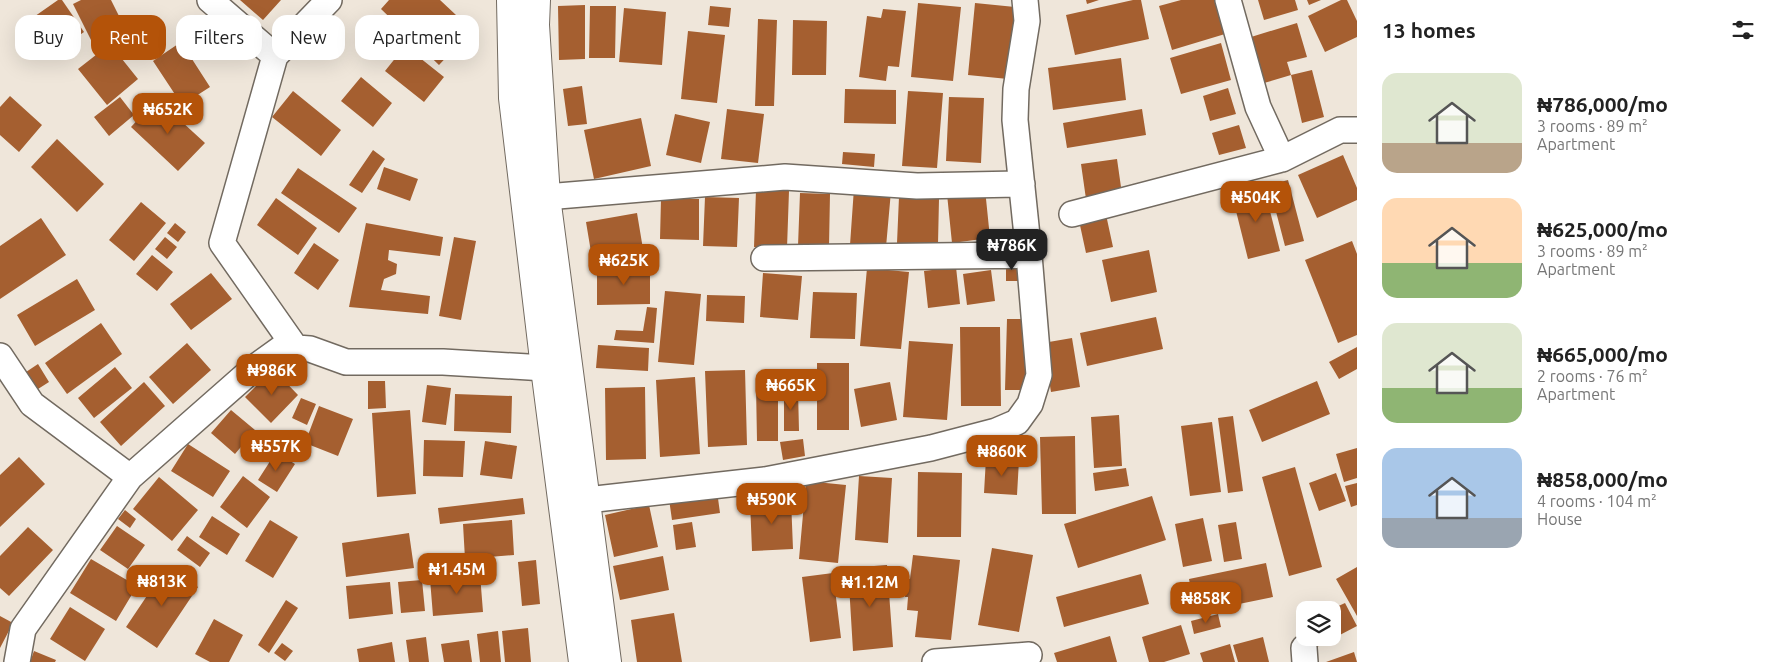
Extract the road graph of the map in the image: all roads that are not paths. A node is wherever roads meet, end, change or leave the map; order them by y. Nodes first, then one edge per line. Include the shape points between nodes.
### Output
1 (210, 0) edge
2 (329, 0) edge
3 (511, 0) edge
4 (536, 0) edge
5 (1025, 0) edge
6 (1228, 0) edge
7 (315, 15) edge
8 (272, 53) edge
9 (274, 60) edge
10 (1357, 130) edge
11 (1282, 159) junction
12 (1022, 184) junction
13 (546, 197) junction
14 (1072, 214) dead end
15 (1029, 255) junction
16 (764, 258) dead end
17 (296, 346) junction
18 (0, 356) edge
19 (545, 368) junction
20 (130, 478) junction
21 (587, 500) junction
22 (1029, 655) dead end
23 (16, 662) edge
24 (584, 662) edge
25 (607, 662) edge
26 (935, 662) edge

1 - 8 street
2 - 7 street
3 - 19 street via 513,98
4 - 13 street
5 - 12 street via 1027,21 1016,89 1015,120
6 - 11 street via 1258,107
9 - 17 street via 222,243
10 - 11 street via 1340,130
11 - 14 street
12 - 13 street via 917,186 785,177
12 - 15 street
13 - 21 street
15 - 16 street
15 - 21 street via 1039,375 1030,404 1017,422 931,448 765,480
17 - 19 street via 346,362 442,362
17 - 20 street via 283,347 254,368
18 - 20 street via 32,404
19 - 24 street
20 - 23 street via 24,629
21 - 25 street
22 - 26 street

